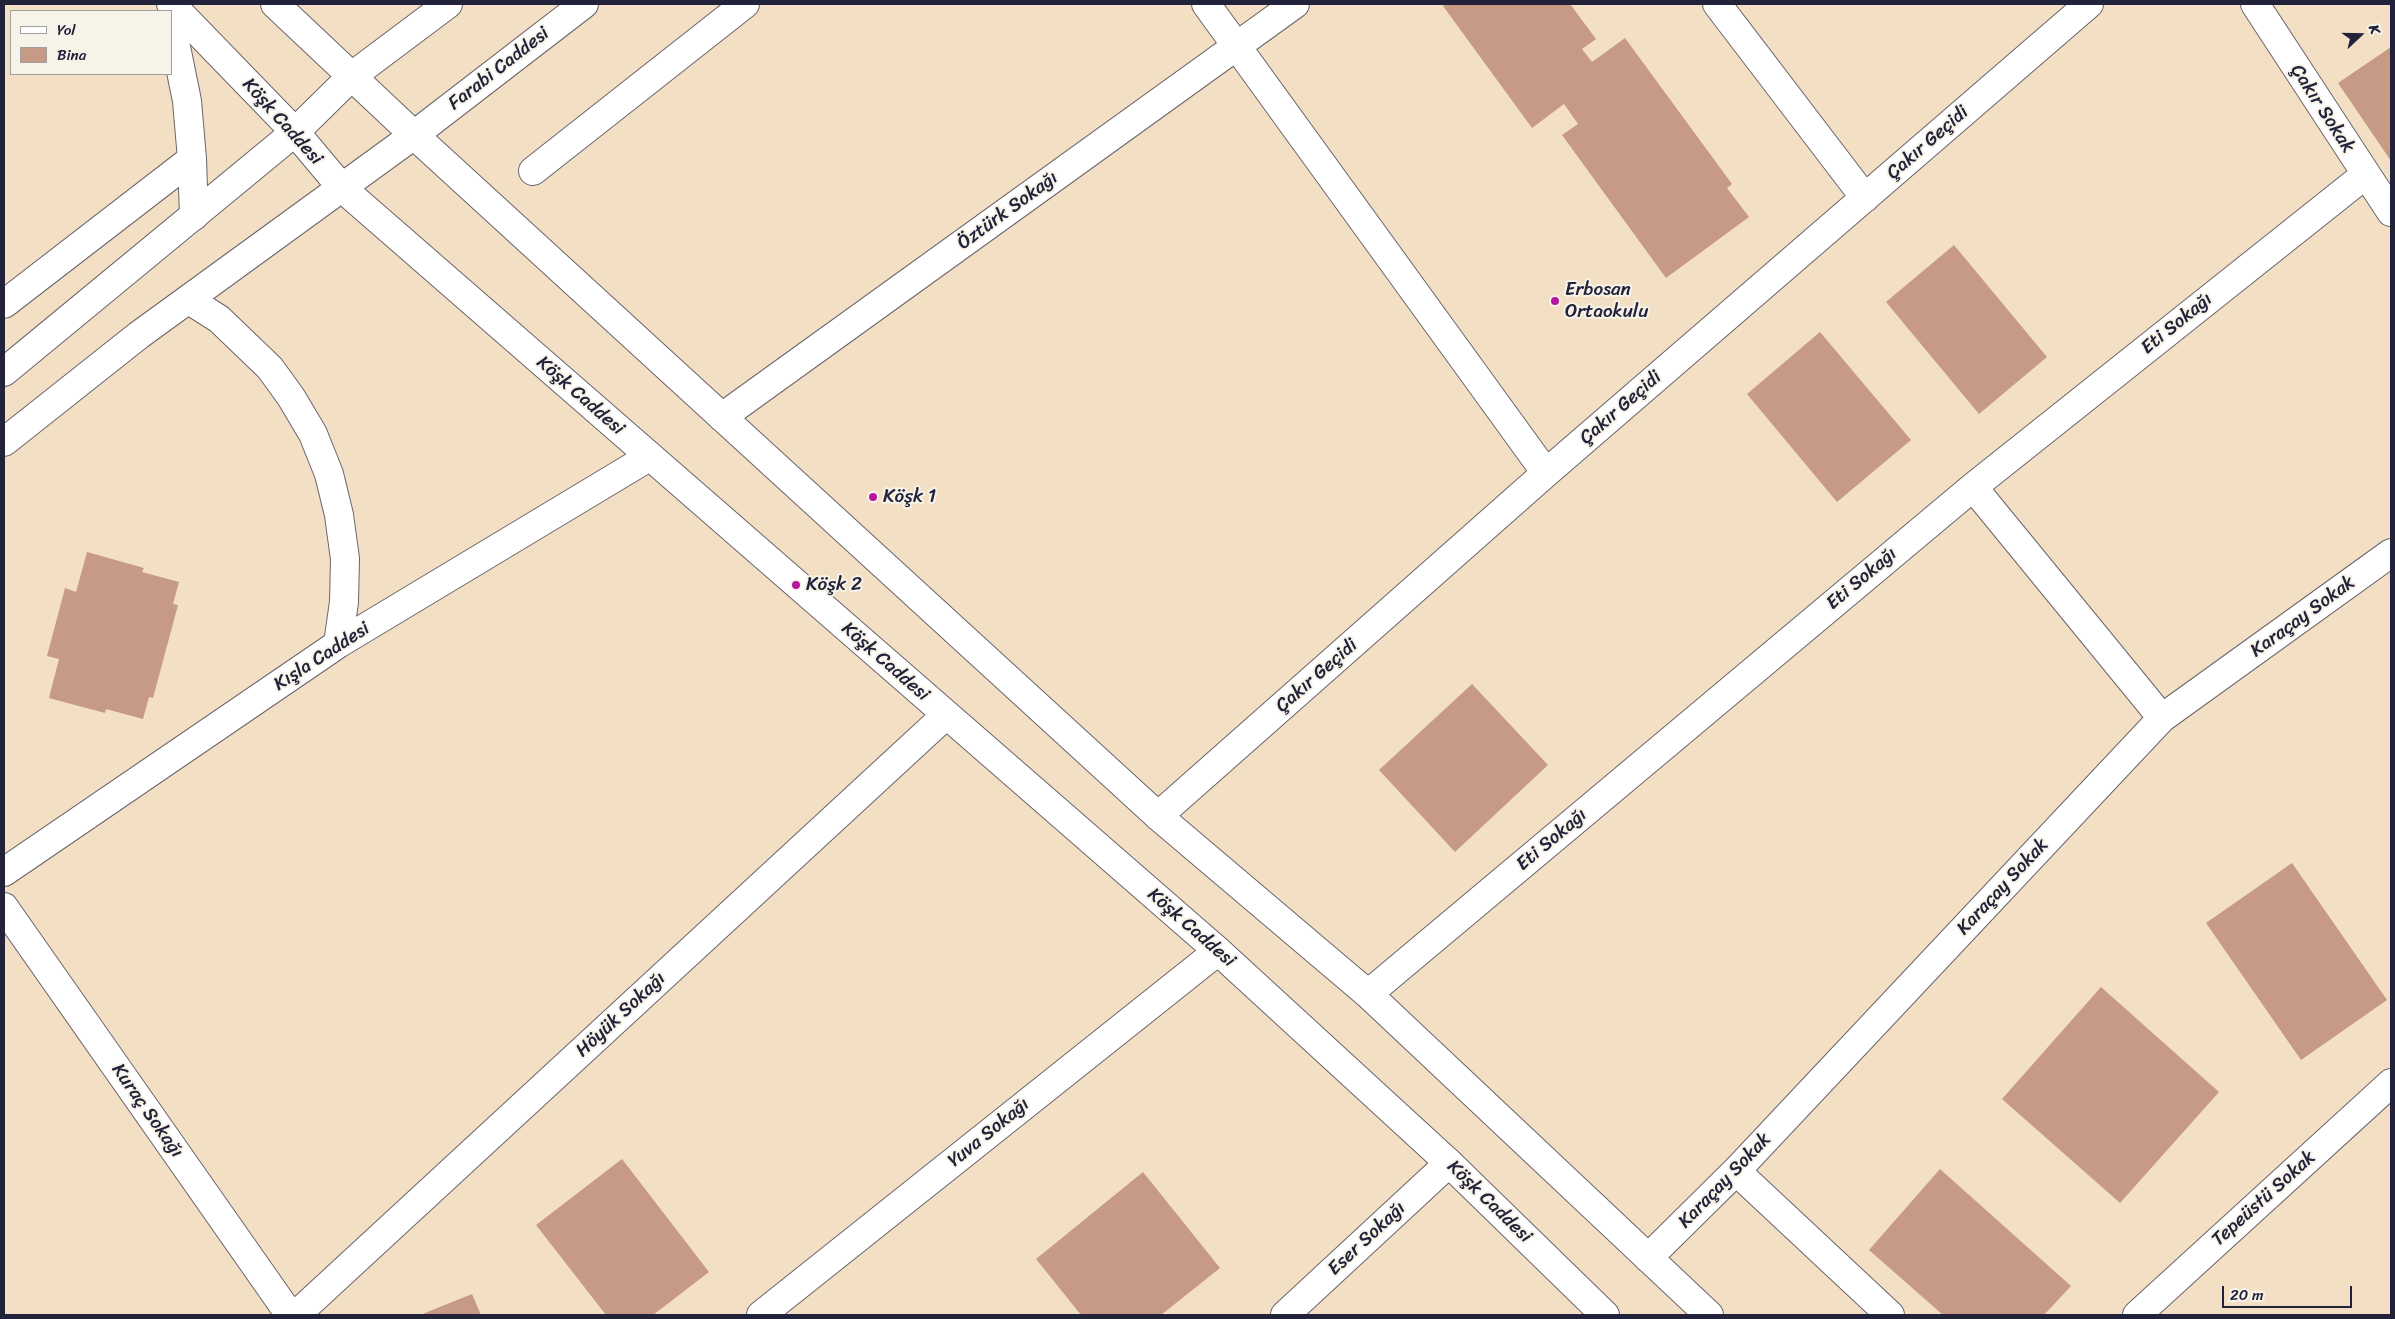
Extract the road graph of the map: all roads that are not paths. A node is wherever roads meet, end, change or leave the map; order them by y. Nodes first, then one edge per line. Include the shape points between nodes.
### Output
1 (171, 4) edge
2 (275, 4) edge
3 (448, 4) edge
4 (584, 4) edge
5 (745, 4) edge
6 (1206, 4) edge
7 (1295, 4) edge
8 (1717, 4) edge
9 (2088, 4) edge
10 (2255, 4) edge
11 (172, 27) edge
12 (1237, 46) junction
13 (352, 76) junction
14 (295, 132) junction
15 (414, 135) junction
16 (192, 159) junction
17 (533, 171) dead end
18 (2365, 175) junction
19 (342, 188) junction
20 (1865, 198) junction
21 (2391, 212) edge
22 (194, 216) junction
23 (189, 300) junction
24 (4, 304) edge
25 (4, 372) edge
26 (722, 418) junction
27 (4, 442) edge
28 (649, 457) junction
29 (1546, 473) junction
30 (1973, 487) junction
31 (2391, 553) edge
32 (338, 644) junction
33 (946, 715) junction
34 (2162, 718) junction
35 (1158, 816) junction
36 (4, 872) edge
37 (4, 907) edge
38 (1218, 951) junction
39 (1368, 994) junction
40 (2391, 1083) edge
41 (1450, 1163) junction
42 (1736, 1171) junction
43 (1648, 1258) junction
44 (290, 1315) edge
45 (296, 1315) edge
46 (761, 1315) edge
47 (1285, 1315) edge
48 (1604, 1315) edge
49 (1709, 1315) edge
50 (1890, 1315) edge
51 (2137, 1315) edge

1 - 14 street, Köşk Caddesi
2 - 13 street
3 - 13 street
4 - 15 street, Farabi Caddesi
5 - 17 street
6 - 12 street
7 - 12 street, Öztürk Sokağı
8 - 20 street
9 - 20 street, Çakır Geçidi
10 - 18 street, Çakır Sokak
11 - 16 street via 187,101
12 - 26 street, Öztürk Sokağı
12 - 29 street
13 - 14 street
13 - 15 street
14 - 19 street, Köşk Caddesi
14 - 22 street
15 - 19 street, Farabi Caddesi
15 - 26 street
16 - 22 street
16 - 24 street
18 - 21 street, Çakır Sokak
18 - 30 street, Eti Sokağı
19 - 23 street, Farabi Caddesi
19 - 28 street, Köşk Caddesi
20 - 29 street, Çakır Geçidi
22 - 25 street
23 - 27 street, Farabi Caddesi
23 - 32 street via 219,319 270,368 312,434 329,474 345,558 344,602
26 - 35 street
28 - 32 street, Kışla Caddesi
28 - 33 street, Köşk Caddesi
29 - 35 street, Çakır Geçidi
30 - 34 street
30 - 39 street, Eti Sokağı
31 - 34 street, Karaçay Sokak
32 - 36 street, Kışla Caddesi
33 - 38 street, Köşk Caddesi
33 - 45 street, Höyük Sokağı
34 - 42 street, Karaçay Sokak
35 - 39 street
37 - 44 street, Kuraç Sokağı
38 - 41 street, Köşk Caddesi
38 - 46 street, Yuva Sokağı
39 - 43 street
40 - 51 street, Tepeüstü Sokak
41 - 47 street, Eser Sokağı
41 - 48 street, Köşk Caddesi
42 - 43 street, Karaçay Sokak
42 - 50 street
43 - 49 street

